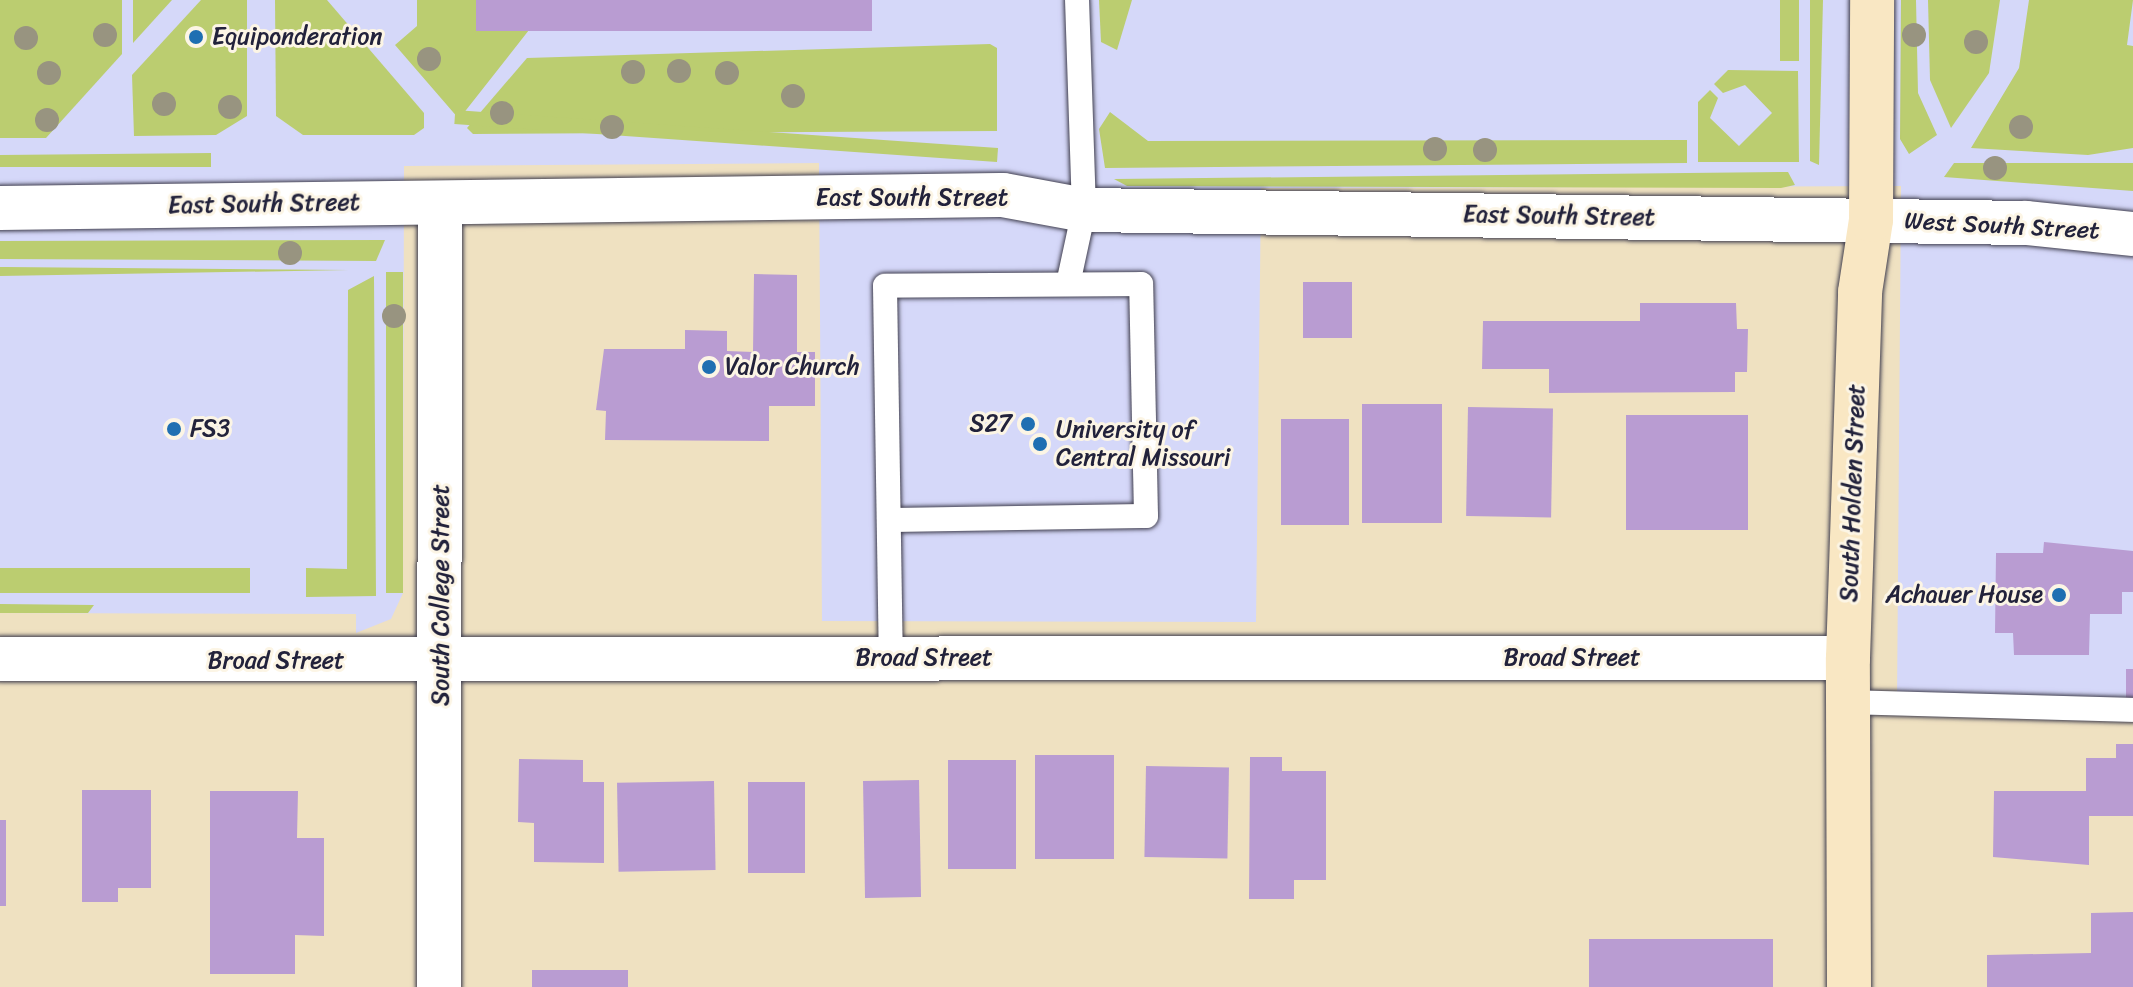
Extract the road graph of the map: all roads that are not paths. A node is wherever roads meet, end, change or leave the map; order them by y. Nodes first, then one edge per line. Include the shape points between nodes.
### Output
1 (1077, 0) edge
2 (1872, 0) edge
3 (440, 203) junction
4 (0, 208) edge
5 (1084, 210) junction
6 (1871, 220) junction
7 (2133, 234) edge
8 (1068, 284) junction
9 (889, 520) junction
10 (891, 658) junction
11 (1848, 658) junction
12 (0, 659) edge
13 (442, 662) junction
14 (1848, 702) junction
15 (2133, 710) edge
16 (439, 987) edge
17 (1849, 987) edge

1 - 5 lane
2 - 6 main road, South Holden Street
3 - 4 street, East South Street
3 - 5 street, East South Street via 1003,195
3 - 13 street, South College Street
5 - 6 street, East South Street
5 - 8 lane
6 - 7 street, West South Street
6 - 11 main road, South Holden Street via 1860,292
8 - 9 lane via 885,286
8 - 9 lane via 1141,284 1146,516
9 - 10 lane
10 - 11 street, Broad Street
10 - 13 street, Broad Street
11 - 14 main road, South Holden Street
12 - 13 street, Broad Street
13 - 16 street, South College Street
14 - 15 lane
14 - 17 main road, South Holden Street

